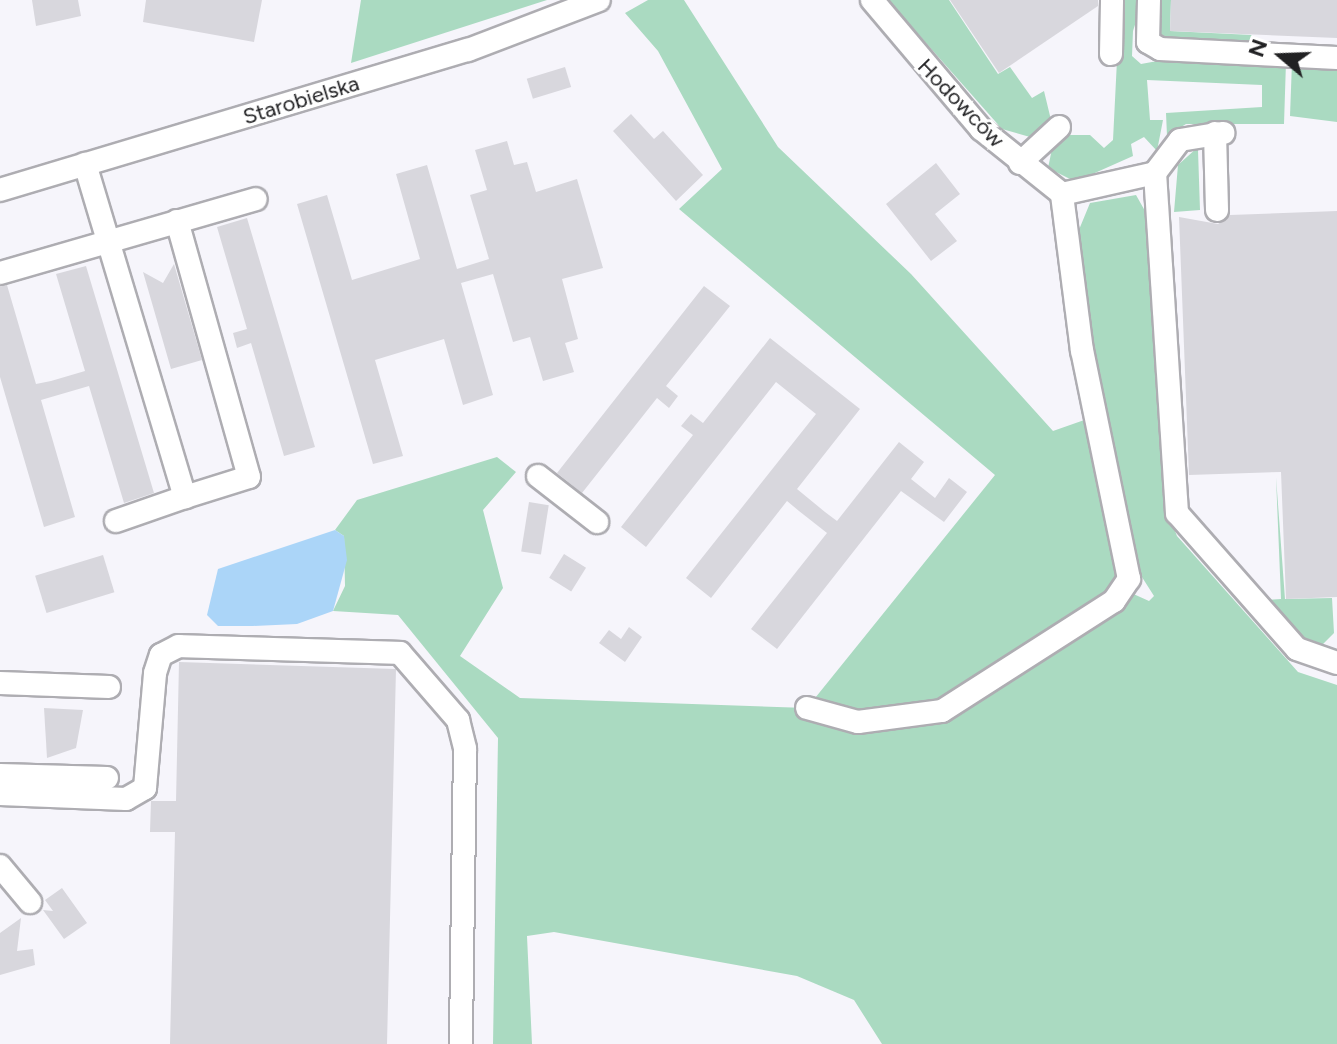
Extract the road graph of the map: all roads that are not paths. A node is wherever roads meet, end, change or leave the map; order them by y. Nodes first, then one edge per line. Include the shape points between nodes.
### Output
1 (599, 0) edge
2 (872, 0) edge
3 (1112, 0) edge
4 (1149, 0) edge
5 (1111, 54) dead end
6 (1337, 58) edge
7 (1059, 127) dead end
8 (1020, 163) junction
9 (85, 164) junction
10 (1155, 173) junction
11 (0, 190) edge
12 (1062, 194) junction
13 (256, 199) dead end
14 (1217, 210) dead end
15 (177, 221) junction
16 (109, 242) junction
17 (0, 273) edge
18 (538, 476) dead end
19 (185, 497) junction
20 (116, 521) dead end
21 (597, 522) dead end
22 (1337, 663) edge
23 (0, 683) edge
24 (109, 687) dead end
25 (807, 708) dead end
26 (0, 775) edge
27 (107, 778) dead end
28 (0, 794) edge
29 (0, 866) edge
30 (30, 902) dead end
31 (461, 1044) edge

1 - 9 street, Starobielska via 479,47
2 - 8 street, Hodowców via 935,81
3 - 5 street
4 - 6 street via 1148,42 1160,49
7 - 8 street
8 - 12 street, Hodowców
9 - 11 street, Starobielska
9 - 16 street
10 - 12 street
10 - 14 street via 1180,140 1219,133
10 - 22 street via 1177,513 1297,649
12 - 25 street via 1082,351 1129,579 1114,601 942,711 858,722
13 - 15 street
15 - 16 street
15 - 19 street via 249,477
16 - 17 street
16 - 19 street
18 - 21 street
19 - 20 street
23 - 24 street
26 - 27 street
28 - 31 street via 126,799 145,788 155,673 161,655 179,646 400,653 458,720 465,749
29 - 30 street

